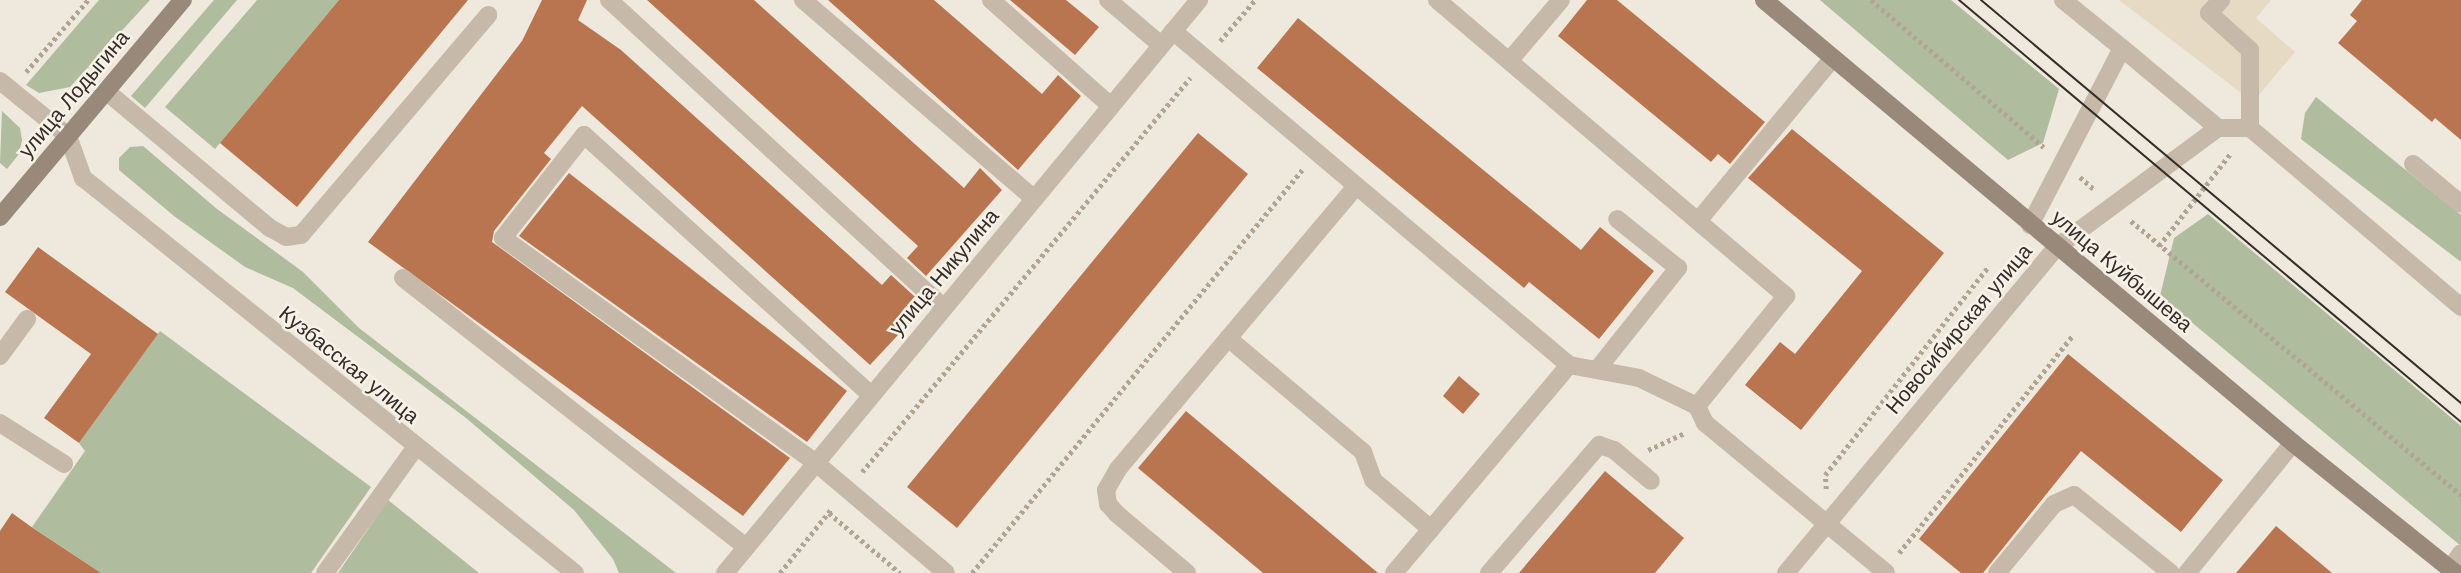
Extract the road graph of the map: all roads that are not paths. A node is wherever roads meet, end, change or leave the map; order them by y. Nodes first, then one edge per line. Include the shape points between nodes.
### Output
1 (183, 0) edge
2 (609, 0) edge
3 (803, 0) edge
4 (991, 0) edge
5 (1108, 0) edge
6 (1199, 0) edge
7 (1437, 0) edge
8 (1560, 0) edge
9 (1764, 0) edge
10 (2221, 0) edge
11 (2068, 2) edge
12 (488, 15) dead end
13 (1167, 38) junction
14 (2122, 48) junction
15 (1832, 59) junction
16 (1509, 61) junction
17 (5, 85) edge
18 (106, 91) junction
19 (1111, 106) junction
20 (2218, 128) junction
21 (2250, 128) junction
22 (68, 136) junction
23 (2413, 164) dead end
24 (1356, 186) junction
25 (1034, 199) junction
26 (2461, 204) edge
27 (0, 218) edge
28 (1617, 219) dead end
29 (1698, 221) junction
30 (2031, 225) junction
31 (2057, 247) junction
32 (403, 278) dead end
33 (2461, 307) edge
34 (944, 308) junction
35 (27, 319) dead end
36 (1228, 338) junction
37 (0, 356) edge
38 (1569, 365) junction
39 (1599, 367) junction
40 (871, 395) junction
41 (1697, 406) junction
42 (0, 423) edge
43 (2293, 443) junction
44 (415, 448) junction
45 (816, 463) junction
46 (64, 464) dead end
47 (1651, 481) dead end
48 (1826, 524) junction
49 (1431, 529) junction
50 (746, 547) junction
51 (2461, 553) edge
52 (2452, 571) edge
53 (1885, 572) edge
54 (325, 573) edge
55 (575, 573) edge
56 (725, 573) edge
57 (946, 573) edge
58 (1187, 573) edge
59 (1394, 573) edge
60 (1489, 573) edge
61 (1786, 573) edge
62 (1997, 573) edge
63 (2171, 573) edge
64 (2187, 573) edge

1 - 18 main road, улица Лодыгина
2 - 34 street
3 - 25 street
4 - 19 street
5 - 13 street
6 - 13 street, улица Никулина
7 - 16 street
8 - 16 street
9 - 15 main road, улица Куйбышева
10 - 21 street via 2209,13 2250,50
11 - 14 street
12 - 18 street via 301,235 286,237 270,228
13 - 19 street, улица Никулина
13 - 24 street via 1206,59
14 - 20 street
14 - 30 street
15 - 29 street
15 - 30 main road, улица Куйбышева
16 - 29 street
17 - 22 street
18 - 22 main road, улица Лодыгина
19 - 25 street, улица Никулина
20 - 21 street
20 - 31 street, Новосибирская улица
21 - 33 street
22 - 27 main road, улица Лодыгина
22 - 44 street, Кузбасская улица via 83,178
23 - 26 street
24 - 36 street
24 - 38 street
25 - 34 street, улица Никулина
28 - 39 street via 1678,268
29 - 41 street via 1786,296
30 - 31 main road, улица Куйбышева
31 - 43 main road, улица Куйбышева
31 - 48 street, Новосибирская улица
32 - 50 street
34 - 40 street, улица Никулина
35 - 37 street
36 - 49 street via 1363,452 1373,480
36 - 58 street via 1118,470 1106,491 1117,514
38 - 39 street
38 - 49 street
39 - 41 street via 1639,378
40 - 45 street, улица Никулина
40 - 45 street via 584,135 503,238
41 - 48 street via 1704,423
42 - 46 street
43 - 52 main road, улица Куйбышева
43 - 64 street
44 - 54 street
44 - 55 street, Кузбасская улица
45 - 50 street, улица Никулина
45 - 57 street
47 - 60 street via 1614,450 1600,445
48 - 53 street
48 - 61 street, Новосибирская улица
49 - 59 street
50 - 56 street, улица Никулина
51 - 52 street
62 - 63 street via 2053,504 2074,495

